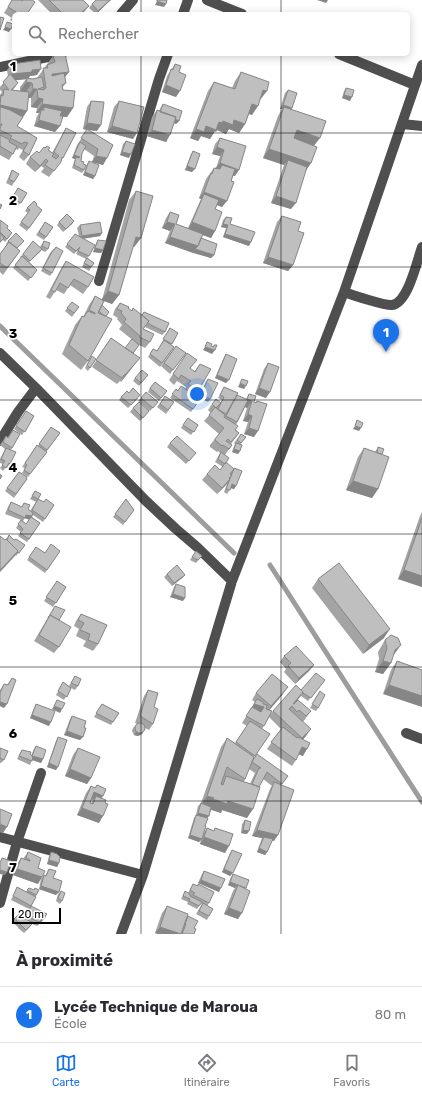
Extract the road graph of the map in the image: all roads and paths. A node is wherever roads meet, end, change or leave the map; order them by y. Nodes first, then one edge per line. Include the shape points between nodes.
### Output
1 (133, 0) edge
2 (188, 0) edge
3 (207, 0) edge
4 (123, 12) edge
5 (184, 12) edge
6 (237, 12) edge
7 (52, 56) edge
8 (167, 56) edge
9 (344, 56) edge
10 (422, 65) edge
11 (0, 67) edge
12 (415, 85) junction
13 (402, 124) junction
14 (422, 126) edge
15 (422, 247) edge
16 (99, 281) dead end
17 (344, 292) junction
18 (0, 353) edge
19 (36, 388) junction
20 (0, 441) edge
21 (232, 581) junction
22 (406, 733) dead end
23 (422, 739) edge
24 (41, 773) dead end
25 (0, 837) edge
26 (17, 842) junction
27 (143, 875) junction
28 (0, 903) edge
29 (121, 934) edge

1 - 4 street
2 - 5 street
3 - 6 street
7 - 11 street
8 - 16 street
9 - 12 street
10 - 12 street
12 - 13 street
13 - 14 street
13 - 17 street
15 - 17 street via 406,295 400,302 391,306
17 - 21 street
18 - 19 street
19 - 20 street
19 - 21 street via 146,501
21 - 27 street
22 - 23 street
24 - 26 street
25 - 26 street
26 - 27 street
26 - 28 street
27 - 29 street

